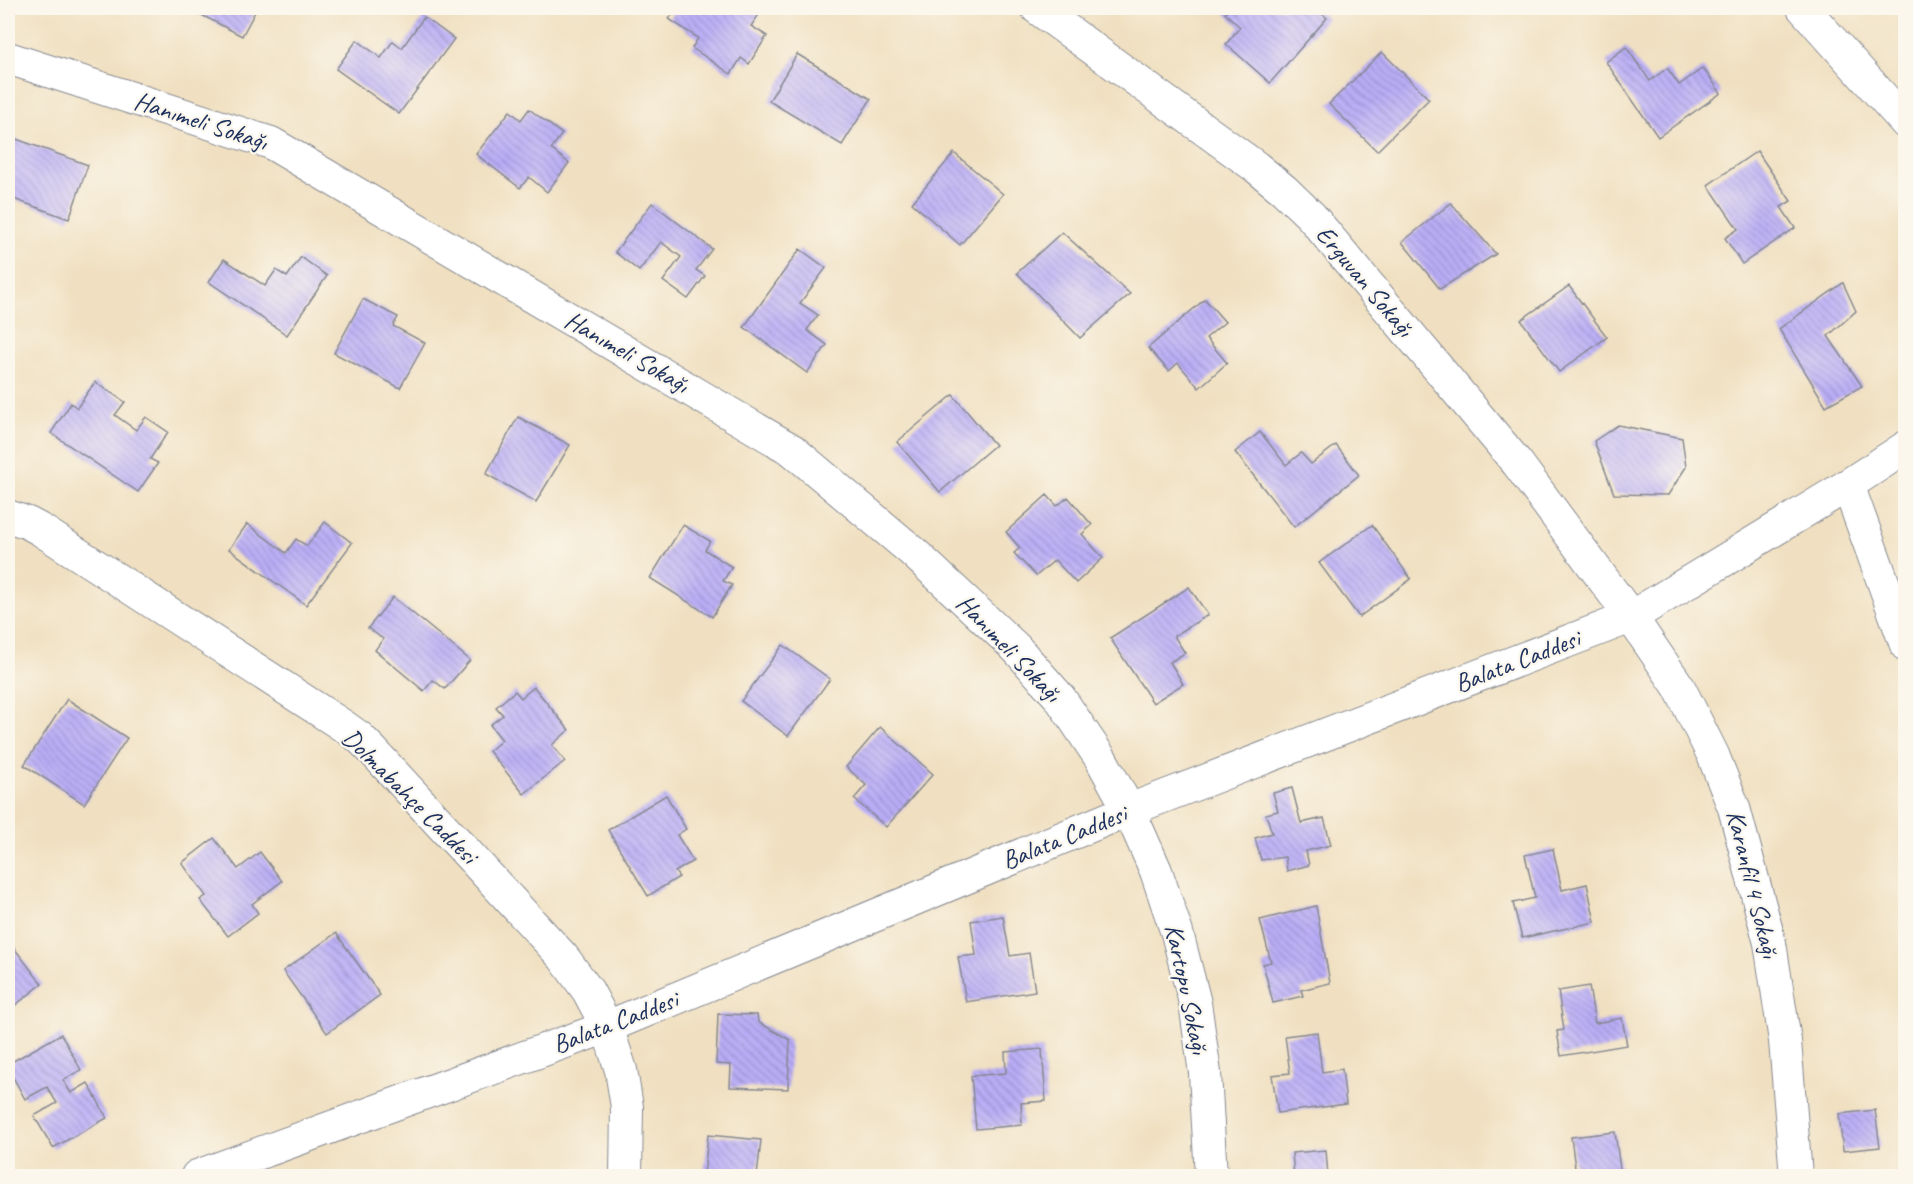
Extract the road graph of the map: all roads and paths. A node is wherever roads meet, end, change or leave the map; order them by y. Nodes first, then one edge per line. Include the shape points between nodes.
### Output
1 (1037, 8) edge
2 (1803, 8) edge
3 (8, 58) edge
4 (1905, 123) edge
5 (1905, 447) edge
6 (1848, 485) junction
7 (8, 516) edge
8 (1631, 618) junction
9 (1905, 645) edge
10 (1129, 810) junction
11 (607, 1027) junction
12 (198, 1176) edge
13 (626, 1176) edge
14 (1211, 1176) edge
15 (1796, 1176) edge

1 - 8 street, Erguvan Sokağı via 1256,167 1311,216 1518,464
2 - 4 street
3 - 10 street, Hanımeli Sokağı via 271,143 792,450 912,551 1016,648 1060,698
5 - 6 street, Balata Caddesi
6 - 8 street, Balata Caddesi
6 - 9 street
7 - 11 street, Dolmabahçe Caddesi via 41,530 359,737 563,957 588,991
8 - 10 street, Balata Caddesi
8 - 15 street, Karanfil 4 Sokağı via 1679,687 1713,754 1737,819 1770,943 1785,1041
10 - 11 street, Balata Caddesi
10 - 14 street, Kartopu Sokağı via 1156,871 1195,1003 1205,1073
11 - 12 street, Balata Caddesi
11 - 13 street, Dolmabahçe Caddesi via 621,1070 627,1107

